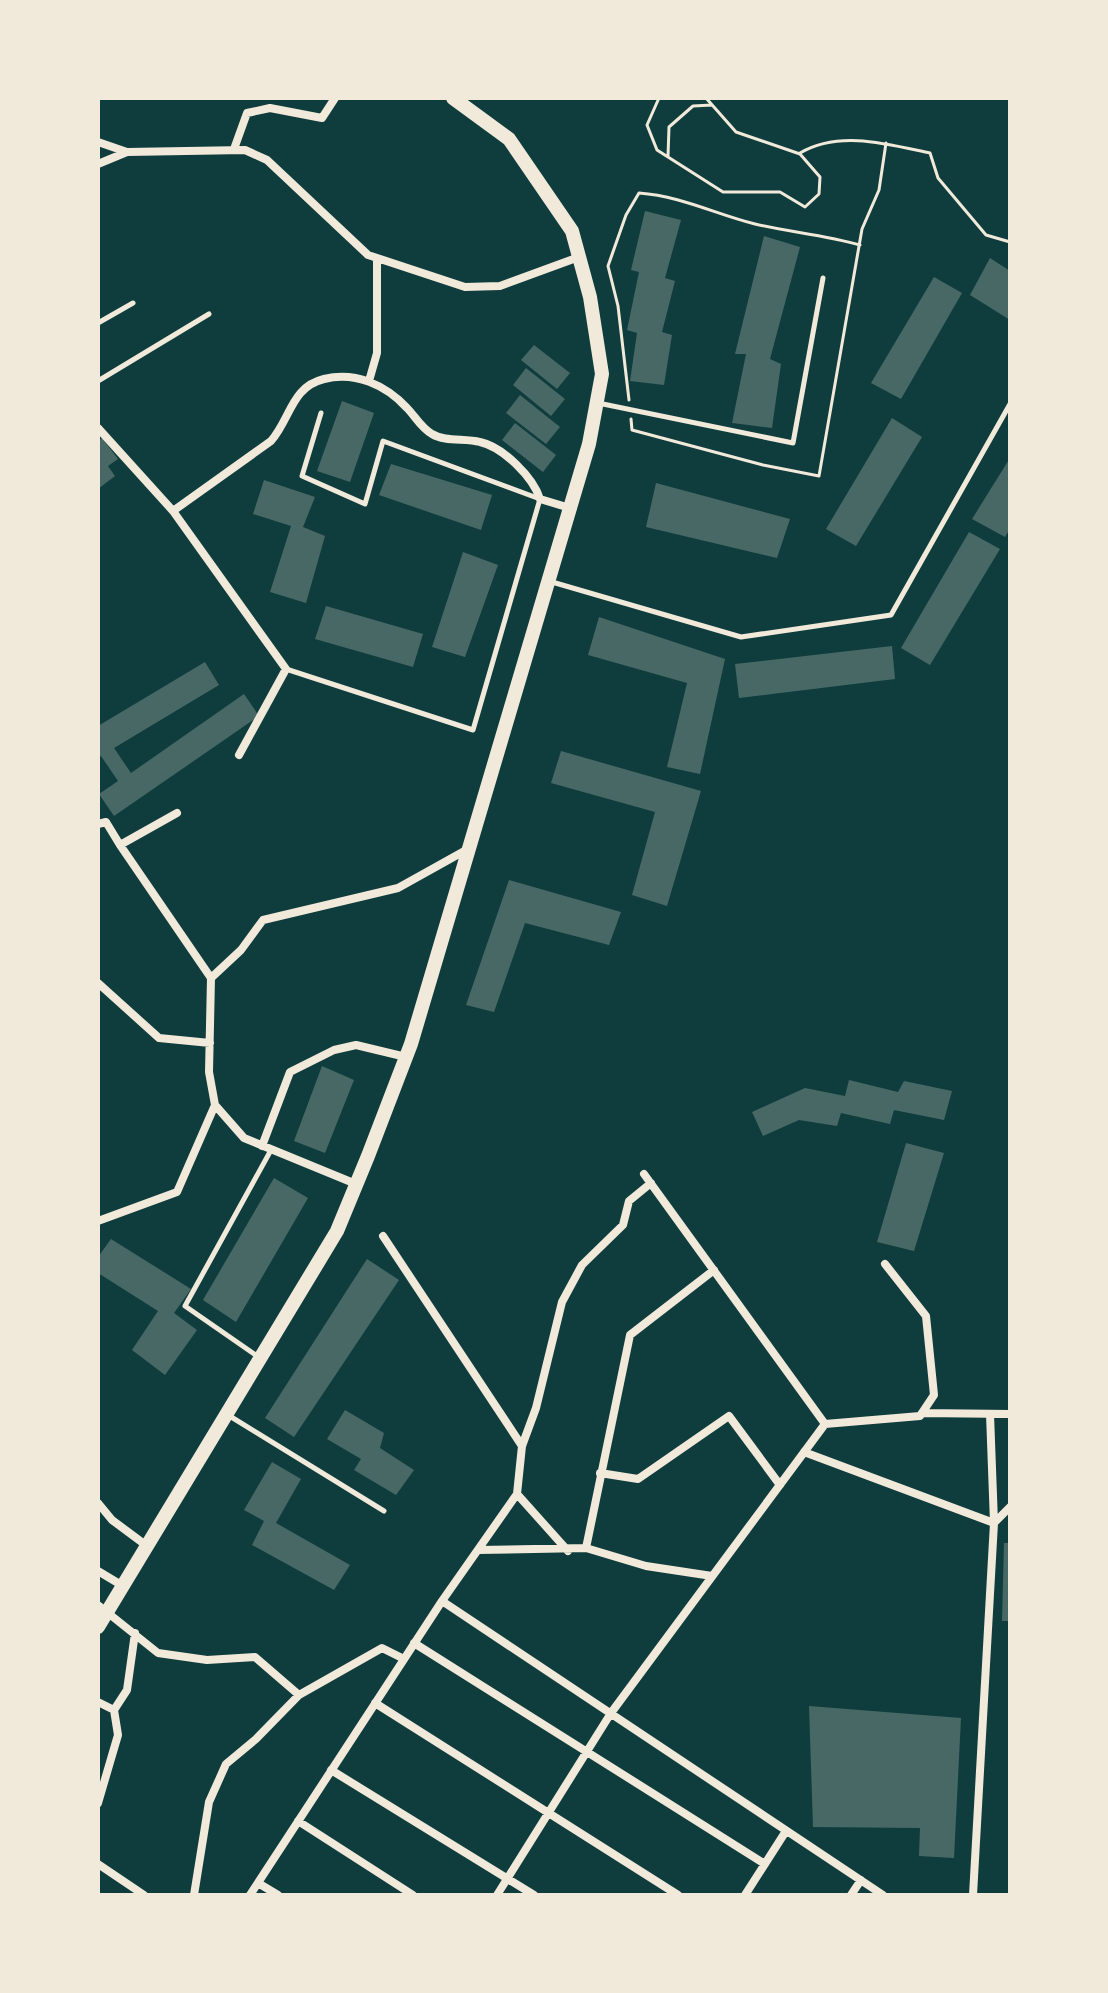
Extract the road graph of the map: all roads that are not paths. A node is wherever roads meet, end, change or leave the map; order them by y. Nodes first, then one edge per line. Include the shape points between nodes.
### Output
1 (335, 98) edge
2 (453, 98) edge
3 (98, 142) edge
4 (234, 149) junction
5 (127, 152) junction
6 (98, 164) edge
7 (579, 257) junction
8 (377, 259) junction
9 (823, 278) dead end
10 (133, 303) dead end
11 (209, 314) dead end
12 (98, 323) edge
13 (98, 381) edge
14 (369, 381) junction
15 (597, 403) junction
16 (1010, 404) edge
17 (321, 413) dead end
18 (98, 428) edge
19 (540, 499) junction
20 (570, 508) junction
21 (173, 511) junction
22 (547, 581) junction
23 (286, 669) junction
24 (239, 755) dead end
25 (177, 813) dead end
26 (98, 824) edge
27 (120, 845) junction
28 (469, 848) junction
29 (211, 978) junction
30 (98, 983) edge
31 (210, 1043) junction
32 (406, 1057) junction
33 (215, 1105) junction
34 (267, 1148) junction
35 (644, 1174) dead end
36 (651, 1183) junction
37 (356, 1184) junction
38 (98, 1221) edge
39 (383, 1236) dead end
40 (885, 1264) dead end
41 (714, 1270) junction
42 (261, 1358) junction
43 (922, 1413) junction
44 (227, 1414) junction
45 (990, 1414) junction
46 (1010, 1414) edge
47 (825, 1424) junction
48 (522, 1446) junction
49 (804, 1452) junction
50 (600, 1473) junction
51 (780, 1485) junction
52 (517, 1494) junction
53 (98, 1503) edge
54 (1010, 1507) edge
55 (384, 1511) dead end
56 (994, 1523) junction
57 (147, 1546) junction
58 (586, 1548) junction
59 (478, 1550) junction
60 (568, 1551) junction
61 (98, 1571) edge
62 (712, 1576) junction
63 (123, 1586) junction
64 (442, 1601) junction
65 (103, 1608) edge
66 (98, 1627) edge
67 (135, 1633) junction
68 (414, 1643) junction
69 (404, 1659) junction
70 (299, 1695) junction
71 (98, 1702) edge
72 (375, 1703) junction
73 (114, 1710) junction
74 (611, 1713) junction
75 (586, 1750) junction
76 (331, 1770) junction
77 (98, 1803) edge
78 (547, 1814) junction
79 (298, 1821) junction
80 (786, 1831) junction
81 (98, 1864) edge
82 (765, 1864) junction
83 (507, 1877) junction
84 (861, 1880) junction
85 (258, 1883) junction
86 (141, 1894) edge
87 (194, 1895) edge
88 (250, 1895) edge
89 (278, 1895) edge
90 (413, 1895) edge
91 (497, 1895) edge
92 (534, 1895) edge
93 (678, 1895) edge
94 (745, 1895) edge
95 (851, 1895) edge
96 (883, 1895) edge
97 (973, 1895) edge

1 - 4 street via 322,118 270,108 247,113
2 - 7 main road via 509,139 572,231
3 - 5 street
4 - 5 street
4 - 8 street via 267,160
5 - 6 street
7 - 8 street via 500,286 465,287
7 - 15 main road via 602,374
8 - 14 street via 377,353
9 - 15 lane via 793,443
10 - 12 lane
11 - 13 lane
14 - 19 street via 391,393 432,434 484,443 499,451 536,485
14 - 21 street via 344,377 306,385 271,441
15 - 20 main road
16 - 22 lane via 891,615 741,637
17 - 19 lane via 302,476 365,504 383,441
18 - 21 street
19 - 20 street
19 - 23 lane via 473,730
20 - 22 main road
21 - 23 street
22 - 28 main road
23 - 24 street
25 - 27 street
26 - 27 street via 106,822
27 - 29 street
28 - 29 street via 398,888 263,920
28 - 32 main road
29 - 31 street
30 - 31 street via 159,1038
31 - 33 street
32 - 34 street via 356,1045 290,1072
32 - 37 main road
33 - 34 street via 244,1138
33 - 38 street via 177,1192
34 - 37 street
34 - 42 lane via 185,1306
35 - 36 street
36 - 41 street
36 - 48 street via 629,1201 623,1225 582,1265 562,1302
37 - 42 main road via 337,1231
39 - 48 street
40 - 43 street via 926,1316 934,1395
41 - 47 street
41 - 50 street via 630,1335
42 - 44 main road
43 - 45 street
43 - 47 street
44 - 55 lane
44 - 57 main road
45 - 46 street
45 - 56 street
47 - 49 street
48 - 52 street
49 - 51 street
49 - 56 street
50 - 51 street via 638,1479 729,1416
50 - 58 street
51 - 62 street
52 - 59 street
52 - 60 street
53 - 57 street
54 - 56 street
56 - 97 street
57 - 63 main road
58 - 60 street
58 - 62 street via 646,1566
59 - 60 street
59 - 64 street
61 - 63 street
62 - 74 street
63 - 65 main road
64 - 68 street
64 - 74 street
65 - 66 main road
65 - 67 street
67 - 70 street via 158,1653 207,1660 255,1657
67 - 73 street via 127,1690
68 - 69 street
68 - 75 street
69 - 70 street via 382,1648
69 - 72 street
70 - 87 street via 226,1764 209,1802
71 - 73 street
72 - 76 street
72 - 78 street
73 - 77 street via 118,1735
74 - 75 street
74 - 80 street
75 - 78 street
75 - 82 street
76 - 79 street
76 - 83 street
78 - 83 street
78 - 93 street
79 - 85 street
79 - 90 street
80 - 82 street
80 - 84 street
81 - 86 street
82 - 94 street
83 - 91 street
83 - 92 street
84 - 95 street
84 - 96 street
85 - 88 street
85 - 89 street

